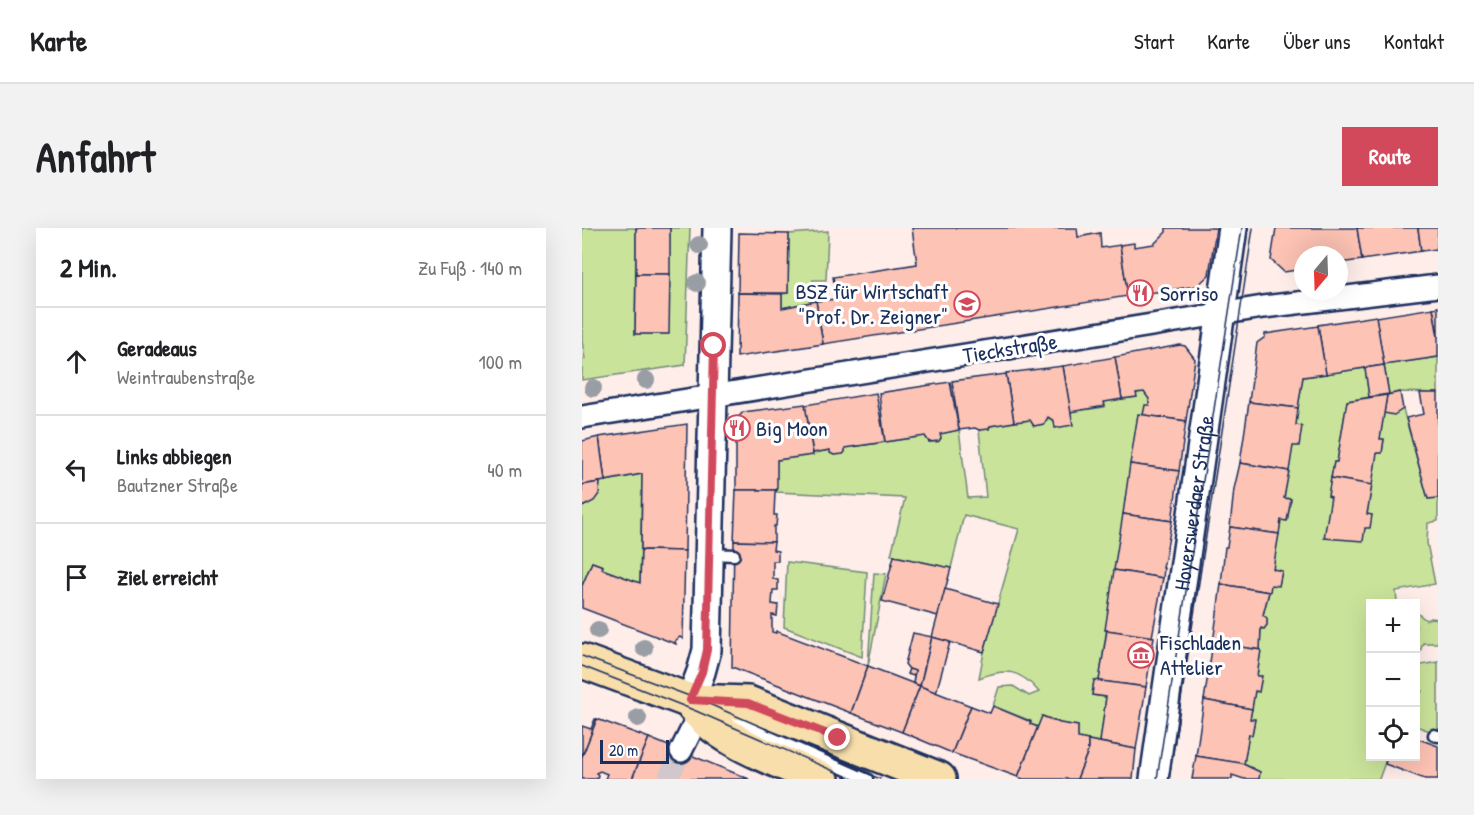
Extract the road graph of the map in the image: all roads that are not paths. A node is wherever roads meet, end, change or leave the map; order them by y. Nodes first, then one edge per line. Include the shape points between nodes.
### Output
1 (717, 228) edge
2 (1233, 228) edge
3 (1438, 285) edge
4 (1220, 315) junction
5 (713, 395) junction
6 (582, 417) edge
7 (582, 661) edge
8 (695, 708) junction
9 (681, 751) tunnel mouth
10 (822, 779) edge
11 (867, 779) edge
12 (939, 779) edge
13 (1154, 779) edge

1 - 5 street
2 - 4 street, Hoyerswerdaer Straße
3 - 4 street, Tieckstraße
4 - 5 street, Tieckstraße
4 - 13 street, Hoyerswerdaer Straße
5 - 6 street, Tieckstraße
5 - 8 street via 722,555
7 - 8 main road
8 - 9 street
8 - 10 main road via 735,741
8 - 11 lane
8 - 12 main road via 748,703

